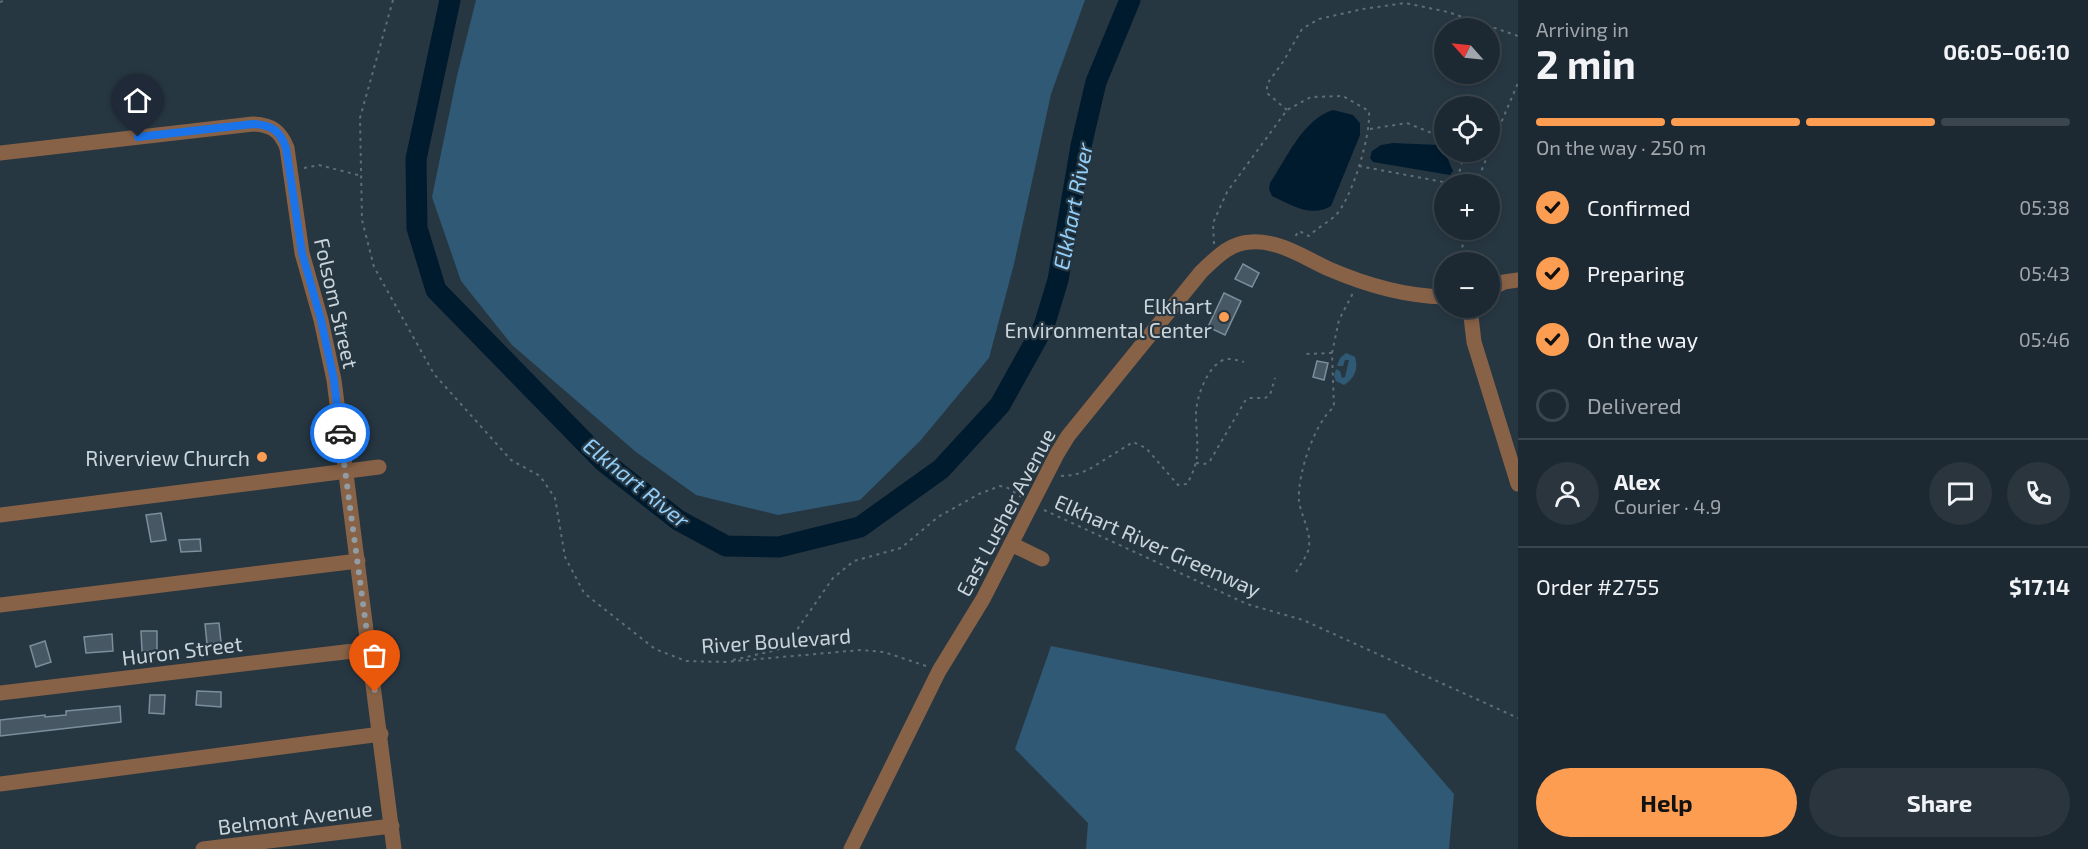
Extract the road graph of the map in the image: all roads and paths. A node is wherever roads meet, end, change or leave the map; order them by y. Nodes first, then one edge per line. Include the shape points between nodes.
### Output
1 (6, 0) edge
2 (393, 0) edge
3 (0, 2) edge
4 (1518, 36) edge
5 (1518, 83) edge
6 (1287, 110) junction
7 (1500, 125) edge
8 (1370, 129) junction
9 (1434, 134) edge
10 (0, 153) edge
11 (1358, 166) junction
12 (290, 173) junction
13 (362, 176) junction
14 (1434, 181) edge
15 (1288, 250) junction
16 (1219, 254) junction
17 (1357, 280) junction
18 (1518, 280) edge
19 (1500, 284) edge
20 (1434, 296) edge
21 (1471, 318) edge
22 (1332, 353) junction
23 (1306, 354) dead end
24 (1244, 362) dead end
25 (1275, 378) dead end
26 (1196, 463) junction
27 (378, 467) dead end
28 (345, 471) junction
29 (1074, 475) dead end
30 (1518, 484) edge
31 (1030, 503) junction
32 (0, 515) edge
33 (1011, 544) junction
34 (1042, 558) dead end
35 (358, 561) junction
36 (1296, 572) dead end
37 (0, 605) edge
38 (370, 649) junction
39 (724, 662) junction
40 (939, 671) junction
41 (0, 693) edge
42 (1518, 718) edge
43 (381, 734) junction
44 (0, 784) edge
45 (392, 826) junction
46 (203, 849) edge
47 (394, 849) edge
48 (851, 849) edge

1 - 3 path
2 - 13 path via 360,118
4 - 6 path via 1459,15 1405,3 1319,19 1302,28 1267,84 1267,93
5 - 7 path
6 - 8 path via 1311,97 1343,96 1369,111
6 - 16 path via 1227,192 1213,223 1214,246
8 - 9 path via 1407,123
8 - 11 path
10 - 12 street, Folsom Street via 265,124 282,136
11 - 14 path
11 - 15 path via 1346,200 1335,216 1309,236 1299,231
12 - 13 path via 319,165
12 - 28 street, Folsom Street via 302,253 334,380
13 - 39 path, River Boulevard via 362,220 374,267 434,374 512,460 540,476 555,498 565,557 584,593 655,649 686,661
15 - 16 street, East Lusher Avenue via 1252,242 1234,245
15 - 17 street, East Lusher Avenue
16 - 31 street, East Lusher Avenue via 1068,436
17 - 20 street, East Lusher Avenue via 1400,293
17 - 22 path via 1339,320
18 - 19 street
21 - 30 street via 1474,342
22 - 23 path
22 - 36 path via 1334,407 1326,414 1299,478 1299,503 1309,548
24 - 26 path via 1232,358 1221,361 1203,386 1197,403
25 - 26 path via 1270,395 1245,401 1210,461
26 - 29 path via 1187,484 1178,485 1146,448 1133,442
27 - 28 street
28 - 32 street
28 - 35 street, Folsom Street
31 - 33 street, East Lusher Avenue
31 - 39 path, Elkhart River Greenway via 1000,486 979,494 938,517 901,548 849,564 821,593 787,644 777,650
31 - 42 path, Elkhart River Greenway via 1247,604 1303,620
33 - 34 street
33 - 40 street, East Lusher Avenue via 966,630
35 - 37 street
35 - 38 street, Folsom Street
38 - 41 street, Huron Street
38 - 43 street, Folsom Street
39 - 40 path, River Boulevard via 861,650 884,652
40 - 48 street, East Lusher Avenue
43 - 44 street
43 - 45 street, Folsom Street
45 - 46 street, Belmont Avenue
45 - 47 street, Folsom Street

